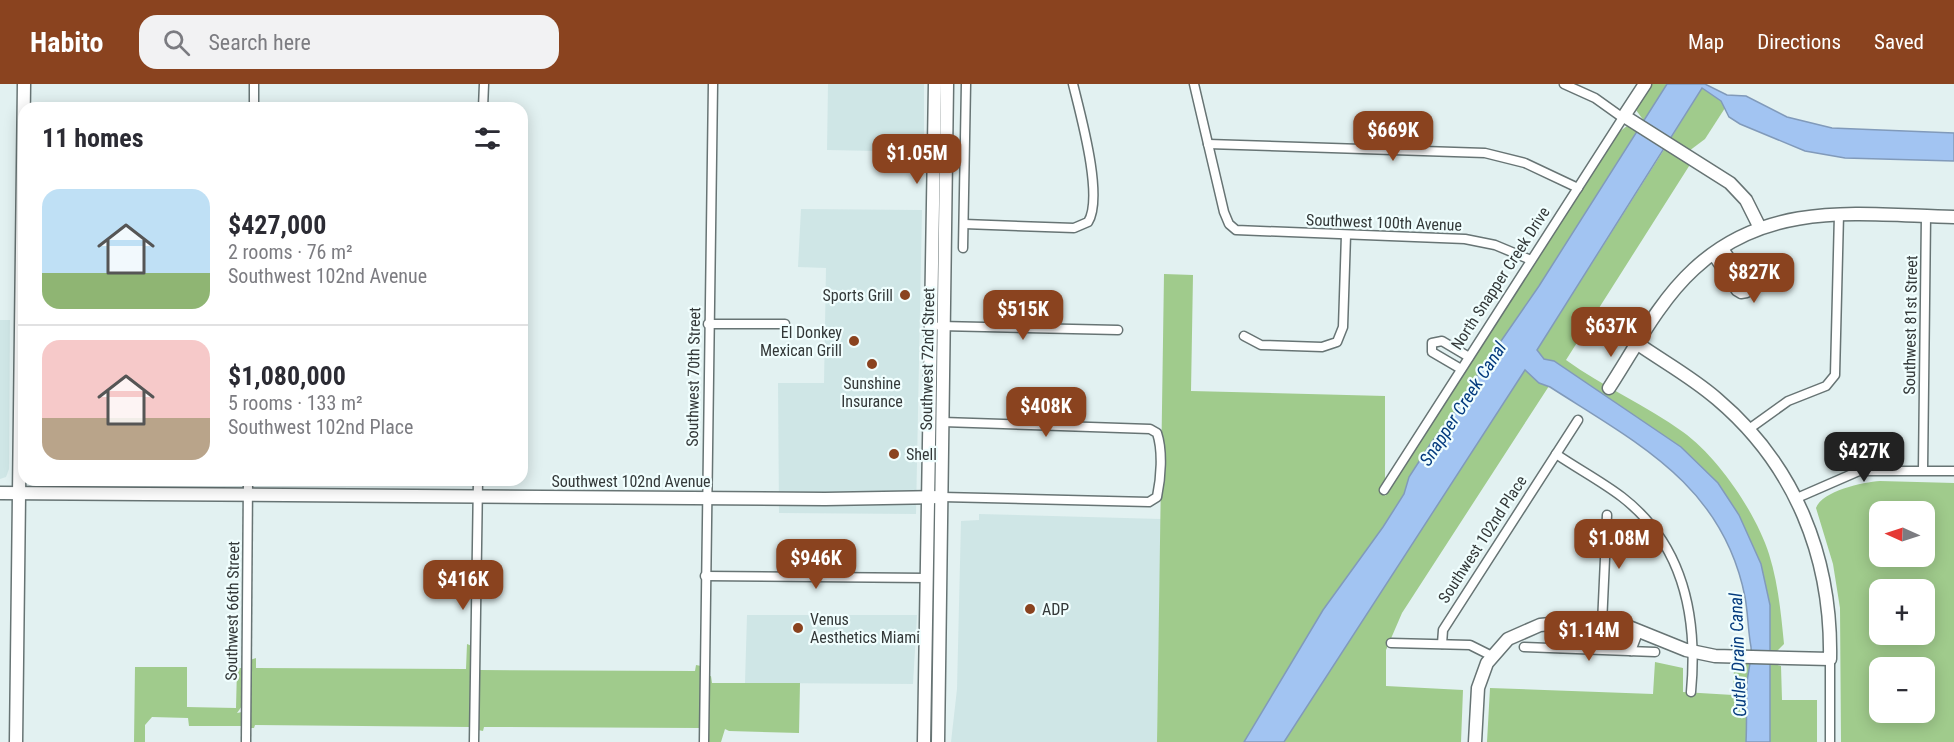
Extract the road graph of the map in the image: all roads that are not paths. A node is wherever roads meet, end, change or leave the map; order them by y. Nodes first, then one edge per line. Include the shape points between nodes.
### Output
1 (24, 84) edge
2 (254, 84) edge
3 (484, 84) edge
4 (713, 84) edge
5 (934, 84) edge
6 (947, 84) edge
7 (966, 84) edge
8 (1073, 84) edge
9 (1194, 84) edge
10 (1564, 84) edge
11 (1645, 84) edge
12 (24, 102) edge
13 (254, 102) edge
14 (483, 102) edge
15 (1624, 117) junction
16 (1208, 144) junction
17 (939, 148) junction
18 (1578, 188) junction
19 (1839, 214) junction
20 (1926, 216) junction
21 (1954, 217) edge
22 (932, 222) junction
23 (945, 223) junction
24 (964, 224) junction
25 (1759, 226) junction
26 (1346, 235) junction
27 (1723, 247) junction
28 (963, 248) dead end
29 (1712, 255) junction
30 (1531, 260) junction
31 (708, 324) junction
32 (785, 324) dead end
33 (930, 326) junction
34 (944, 327) junction
35 (1118, 330) dead end
36 (1244, 336) dead end
37 (1638, 344) junction
38 (1469, 357) junction
39 (1461, 369) junction
40 (1609, 388) dead end
41 (1578, 420) dead end
42 (943, 422) junction
43 (1749, 429) junction
44 (1556, 454) junction
45 (1923, 470) junction
46 (1954, 471) edge
47 (18, 486) edge
48 (248, 486) edge
49 (478, 486) edge
50 (1384, 490) dead end
51 (0, 493) edge
52 (18, 493) junction
53 (248, 495) junction
54 (478, 497) junction
55 (942, 497) junction
56 (706, 498) junction
57 (928, 498) junction
58 (1797, 498) junction
59 (1607, 515) dead end
60 (705, 576) junction
61 (927, 578) junction
62 (1561, 622) junction
63 (1602, 624) junction
64 (1639, 630) junction
65 (1391, 643) dead end
66 (1442, 644) junction
67 (1524, 647) dead end
68 (1560, 648) junction
69 (1631, 651) junction
70 (1655, 652) dead end
71 (1694, 652) junction
72 (1492, 656) junction
73 (1830, 658) junction
74 (1691, 692) dead end
75 (925, 693) junction
76 (939, 718) junction
77 (16, 742) edge
78 (246, 742) edge
79 (474, 742) edge
80 (704, 742) edge
81 (924, 742) edge
82 (938, 742) edge
83 (1475, 742) edge
84 (1830, 742) edge

1 - 12 street
2 - 13 street
3 - 14 street
4 - 31 street, Southwest 70th Street
5 - 17 street, Southwest 72nd Street
6 - 17 street, Southwest 72nd Street
7 - 24 street
8 - 24 street via 1090,168 1093,208 1085,225 1069,228
9 - 16 street
10 - 15 street
11 - 15 street, North Snapper Creek Drive
15 - 18 street, North Snapper Creek Drive
15 - 25 street via 1740,192
16 - 18 street via 1485,153 1525,163
16 - 26 street, Southwest 100th Avenue via 1224,212 1232,228 1251,233
17 - 22 street, Southwest 72nd Street
17 - 23 street, Southwest 72nd Street
18 - 30 street, North Snapper Creek Drive
19 - 20 street
19 - 25 street
19 - 43 street via 1837,359 1833,379 1780,406
20 - 21 street
20 - 45 street, Southwest 81st Street
22 - 23 street
22 - 33 street, Southwest 72nd Street
23 - 34 street, Southwest 72nd Street
24 - 28 street
25 - 27 street
26 - 30 street, Southwest 100th Avenue via 1474,240
26 - 36 street via 1340,339 1322,347 1261,345
27 - 29 street
27 - 29 street via 1745,276 1747,293 1736,291
29 - 37 street via 1674,290
30 - 38 street, North Snapper Creek Drive
31 - 32 street
31 - 56 street, Southwest 70th Street
33 - 34 street
33 - 57 street, Southwest 72nd Street
34 - 35 street
34 - 42 street, Southwest 72nd Street
37 - 40 street
37 - 43 street via 1715,397
38 - 39 street, North Snapper Creek Drive
38 - 39 street via 1442,341 1432,343 1432,352
39 - 50 street, North Snapper Creek Drive
41 - 44 street, Southwest 102nd Place
42 - 55 street, Southwest 72nd Street
42 - 55 street, Southwest 102nd Avenue via 1143,428 1155,431 1160,443 1159,479 1153,501
43 - 58 street
44 - 66 street, Southwest 102nd Place via 1443,630
44 - 71 street via 1623,498 1660,536 1676,563 1688,598
45 - 46 street
45 - 58 street via 1859,471
47 - 52 street
48 - 53 street, Southwest 66th Street
49 - 54 street
51 - 52 street, Southwest 102nd Avenue
52 - 53 street, Southwest 102nd Avenue
52 - 77 street
53 - 54 street, Southwest 102nd Avenue
53 - 78 street, Southwest 66th Street
54 - 56 street, Southwest 102nd Avenue
54 - 79 street
55 - 57 street, Southwest 102nd Avenue
55 - 76 street, Southwest 72nd Street
56 - 57 street, Southwest 102nd Avenue
56 - 60 street, Southwest 70th Street
57 - 61 street, Southwest 72nd Street
58 - 73 street via 1824,579 1830,618
59 - 63 street
60 - 61 street
60 - 80 street, Southwest 70th Street
61 - 75 street, Southwest 72nd Street
62 - 63 street
62 - 68 street
62 - 72 street via 1524,630 1508,639
63 - 64 street
64 - 69 street
64 - 71 street
65 - 66 street
66 - 72 street via 1475,646
67 - 68 street
68 - 69 street
69 - 70 street
71 - 73 street via 1715,656
71 - 74 street
72 - 83 street via 1478,688
73 - 84 street
75 - 76 street
75 - 81 street, Southwest 72nd Street
76 - 82 street, Southwest 72nd Street

